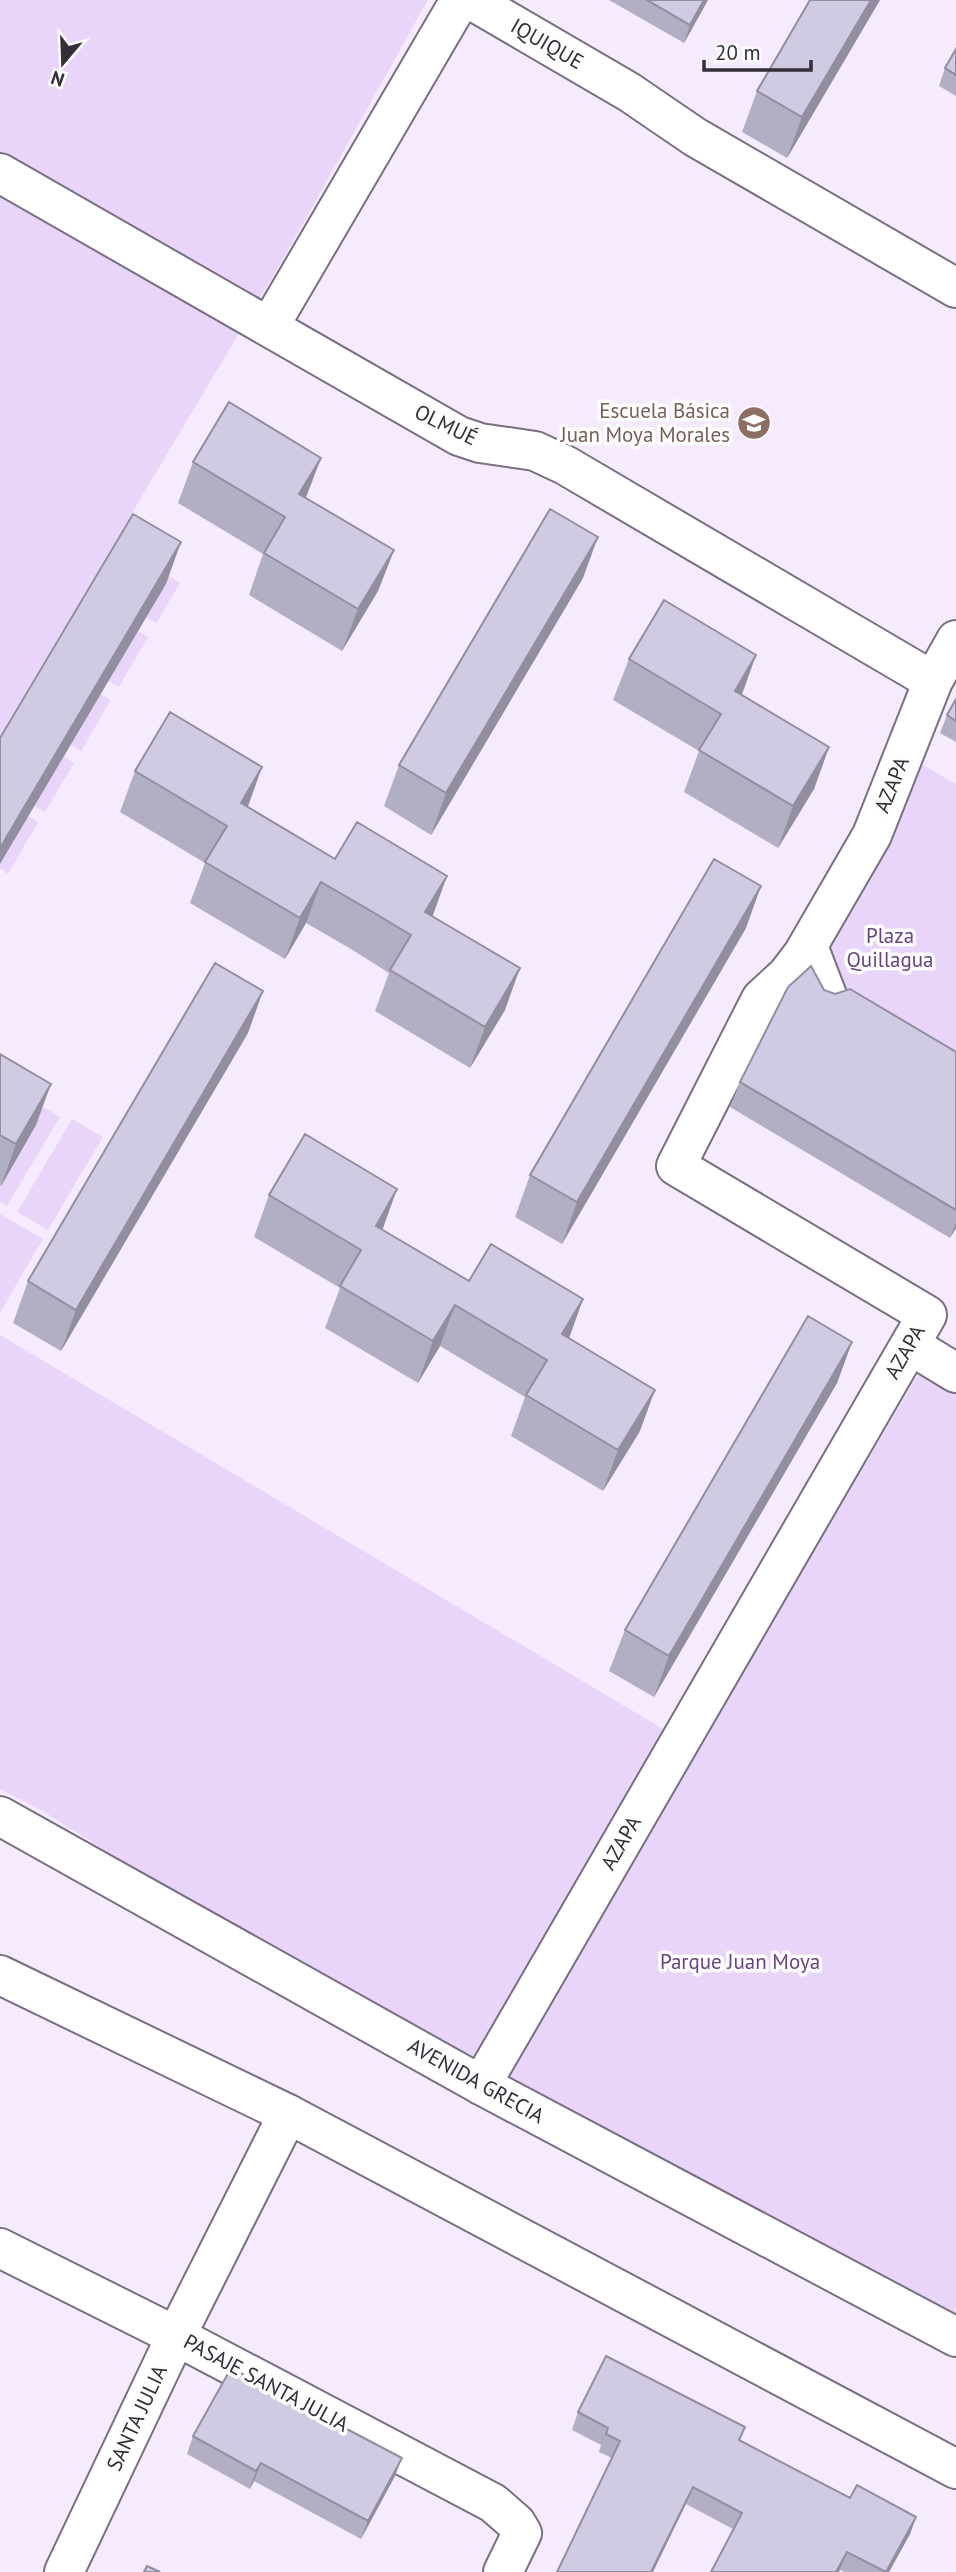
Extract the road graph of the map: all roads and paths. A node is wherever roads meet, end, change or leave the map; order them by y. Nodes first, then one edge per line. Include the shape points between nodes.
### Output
1 (0, 173) edge
2 (956, 288) edge
3 (269, 327) junction
4 (956, 640) edge
5 (933, 681) junction
6 (807, 946) junction
7 (828, 998) edge
8 (910, 1345) junction
9 (956, 1373) edge
10 (0, 1816) edge
11 (0, 1975) edge
12 (481, 2085) junction
13 (288, 2114) junction
14 (0, 2248) edge
15 (176, 2336) junction
16 (956, 2337) edge
17 (956, 2469) edge
18 (64, 2572) edge
19 (503, 2572) edge

1 - 3 street, OLMUÉ
2 - 3 street, IQUIQUE via 695,137 629,92 473,1 463,1
3 - 5 street, OLMUÉ via 459,436 535,451 565,465
4 - 5 street, AZAPA
5 - 6 street, AZAPA via 872,835
6 - 7 street
6 - 8 street, AZAPA via 787,975 761,999 676,1166 927,1315
8 - 9 street
8 - 12 street, AZAPA
10 - 12 street, AVENIDA GRECIA
11 - 13 street
12 - 16 street, AVENIDA GRECIA
13 - 15 street, SANTA JULIA
13 - 17 street
14 - 15 street, PASAJE SANTA JULIA
15 - 18 street, SANTA JULIA
15 - 19 street, PASAJE SANTA JULIA via 493,2503 522,2533

